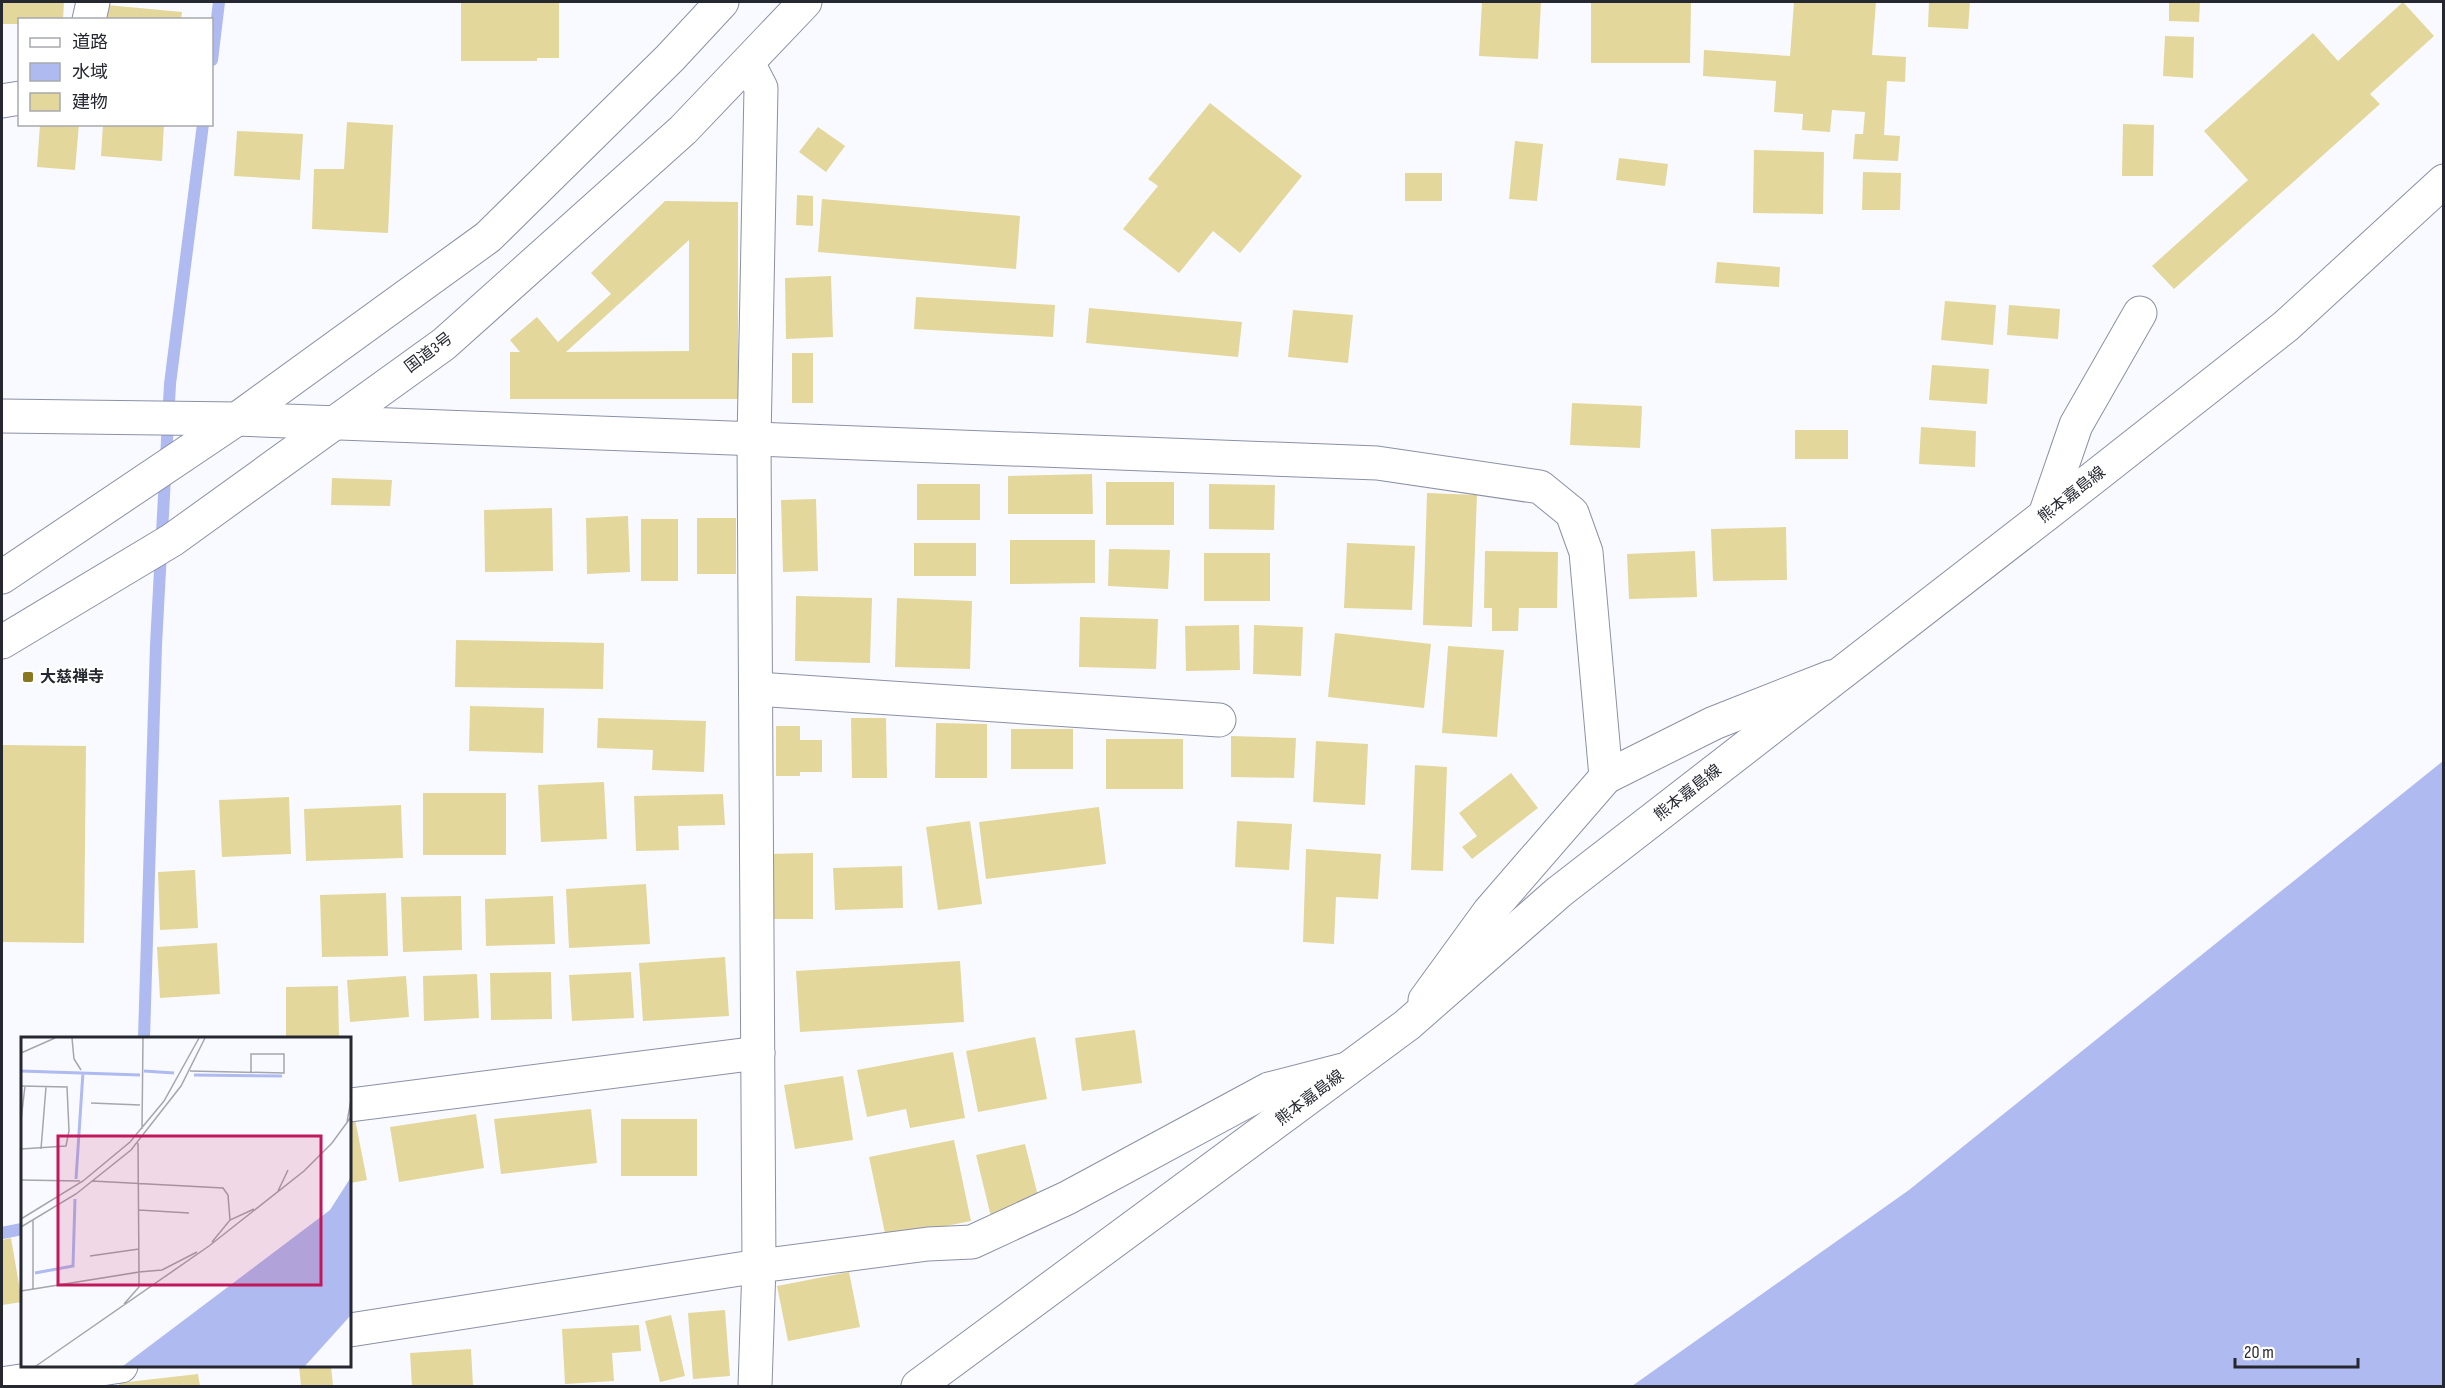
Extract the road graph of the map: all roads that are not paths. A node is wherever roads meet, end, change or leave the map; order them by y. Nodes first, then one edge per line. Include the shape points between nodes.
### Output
1 (93, 2) edge
2 (722, 2) edge
3 (806, 2) edge
4 (89, 18) edge
5 (748, 63) junction
6 (18, 98) edge
7 (2, 101) edge
8 (2444, 181) edge
9 (2140, 313) dead end
10 (2, 416) edge
11 (237, 419) junction
12 (334, 423) junction
13 (754, 440) junction
14 (2045, 515) junction
15 (2, 577) edge
16 (2, 642) edge
17 (1846, 671) junction
18 (756, 689) junction
19 (1219, 720) dead end
20 (1606, 777) junction
21 (1407, 1025) junction
22 (758, 1053) junction
23 (1348, 1069) junction
24 (351, 1105) edge
25 (759, 1266) junction
26 (351, 1330) edge
27 (108, 1367) edge
28 (2, 1384) edge
29 (755, 1386) edge
30 (918, 1386) edge

1 - 4 main road
2 - 11 main road via 488,237
3 - 5 main road, 国道3号
5 - 12 main road, 国道3号 via 682,130 444,344
5 - 13 main road via 761,88
6 - 7 main road
8 - 14 main road, 熊本嘉島線 via 2286,326
9 - 14 main road via 2076,425
10 - 11 main road
11 - 12 main road
11 - 15 main road
12 - 13 main road
12 - 16 main road, 国道3号 via 172,540
13 - 18 main road
13 - 20 main road via 1377,463 1540,487 1572,513 1586,552
14 - 17 main road, 熊本嘉島線
17 - 20 main road via 1714,723
17 - 21 main road, 熊本嘉島線 via 1559,892
18 - 19 main road
18 - 22 main road
20 - 21 main road via 1489,912
21 - 23 main road, 熊本嘉島線
22 - 24 main road
22 - 25 main road
23 - 25 main road via 1269,1089 1067,1198 972,1242
23 - 30 main road, 熊本嘉島線
25 - 26 main road
25 - 29 main road
27 - 28 main road

